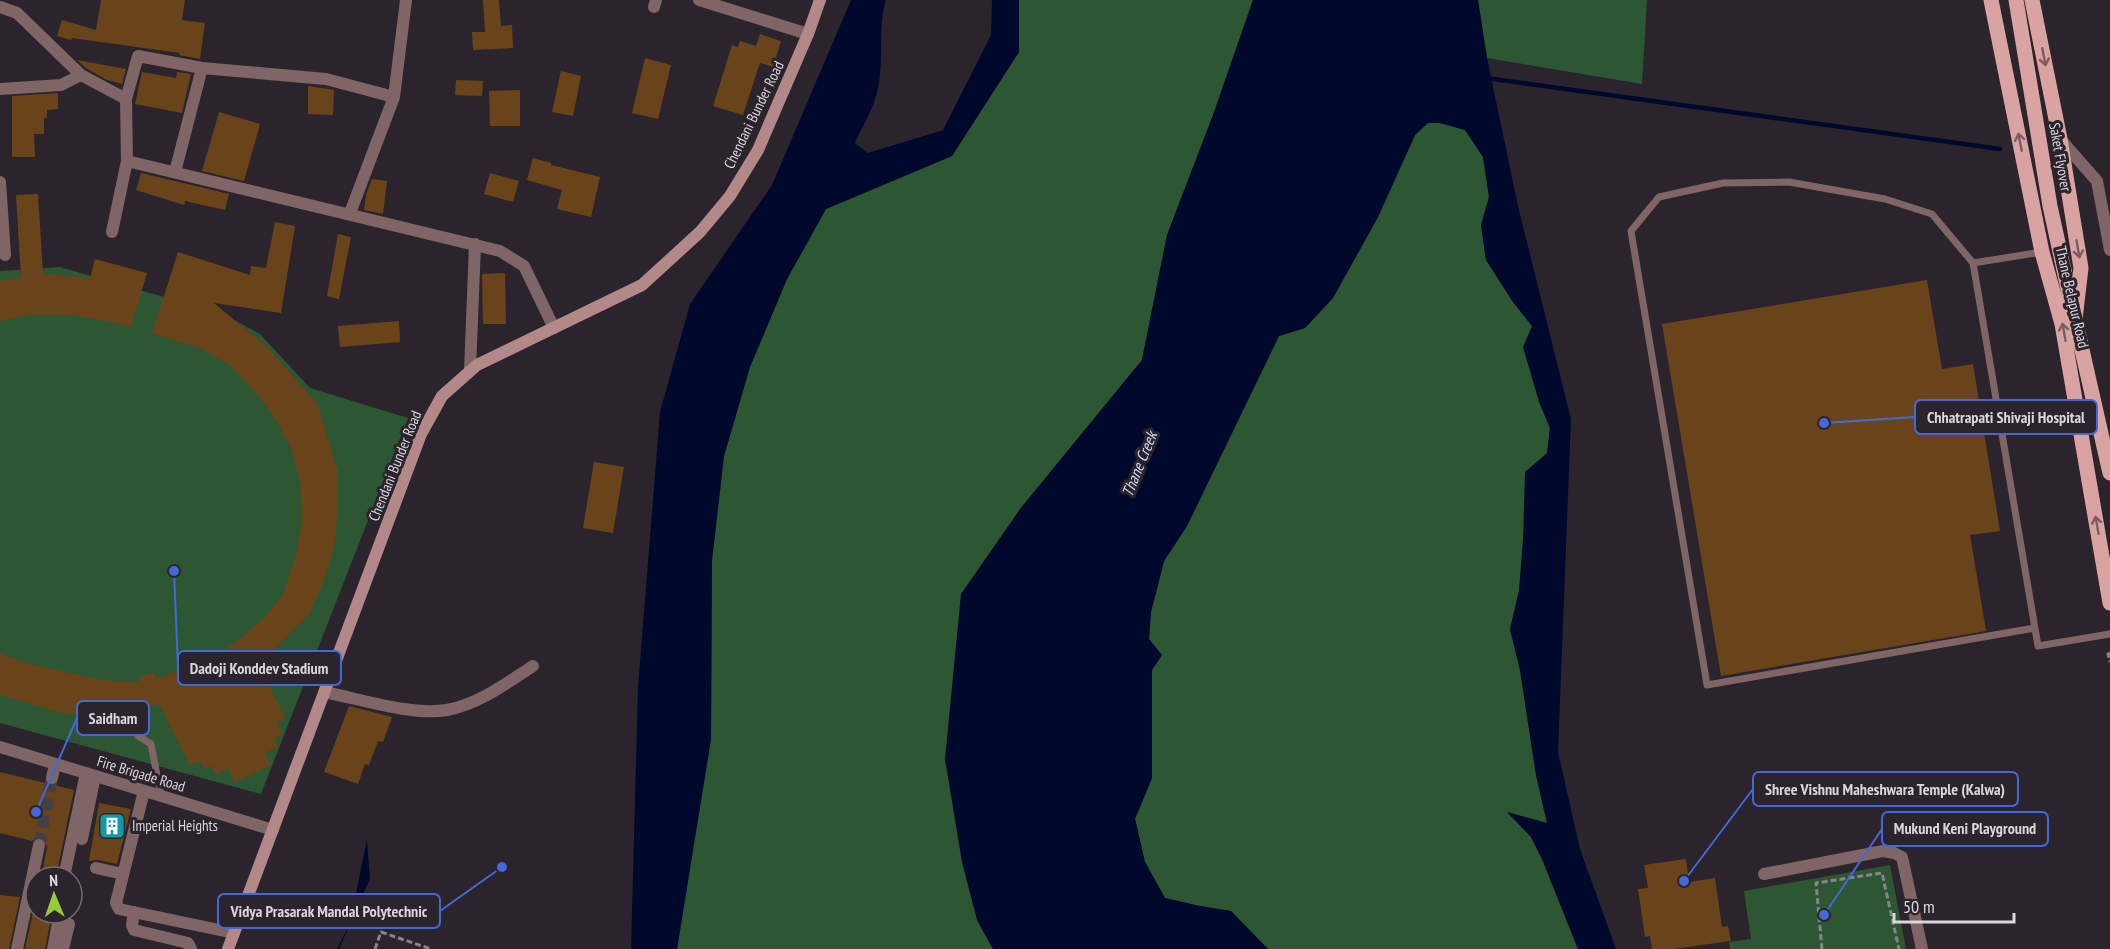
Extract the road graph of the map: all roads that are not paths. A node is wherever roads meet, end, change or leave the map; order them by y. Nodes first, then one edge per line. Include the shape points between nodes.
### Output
1 (406, 0) edge
2 (699, 0) edge
3 (820, 0) edge
4 (1992, 0) edge
5 (2016, 0) edge
6 (2032, 0) edge
7 (0, 7) edge
8 (808, 34) junction
9 (202, 68) junction
10 (81, 75) junction
11 (0, 89) edge
12 (394, 97) junction
13 (126, 99) junction
14 (2060, 139) junction
15 (127, 161) junction
16 (175, 172) junction
17 (0, 182) edge
18 (350, 213) junction
19 (112, 232) dead end
20 (475, 244) junction
21 (2110, 250) edge
22 (2042, 252) junction
23 (5, 255) dead end
24 (1973, 264) junction
25 (2075, 319) junction
26 (554, 328) junction
27 (470, 371) junction
28 (2110, 473) edge
29 (2110, 603) edge
30 (2035, 628) junction
31 (2110, 634) edge
32 (533, 666) dead end
33 (324, 692) junction
34 (138, 736) dead end
35 (0, 747) edge
36 (56, 764) junction
37 (90, 774) junction
38 (52, 778) tunnel mouth
39 (144, 791) junction
40 (161, 796) junction
41 (273, 830) junction
42 (82, 839) dead end
43 (39, 845) tunnel mouth
44 (67, 865) edge
45 (96, 868) dead end
46 (123, 874) junction
47 (1764, 874) dead end
48 (134, 912) junction
49 (58, 925) edge
50 (69, 925) edge
51 (234, 933) junction
52 (17, 949) edge
53 (53, 949) edge
54 (63, 949) edge
55 (191, 949) edge
56 (228, 949) edge
57 (1922, 949) edge

1 - 12 street
2 - 8 street
3 - 8 main road, Chendani Bunder Road
22 -> 4 main road, Thane Belapur Road
5 - 25 main road, Saket Flyover via 2050,206
6 -> 14 main road, Thane Belapur Road
7 - 10 street via 17,13
8 - 26 main road, Chendani Bunder Road via 758,150 730,196 700,232 642,285
9 - 12 street via 326,79
9 - 13 street via 138,56
9 - 16 street
10 - 11 street via 62,85
10 - 13 street
12 - 18 street
13 - 15 street
14 - 21 street via 2097,181
14 -> 25 main road, Thane Belapur Road via 2081,268
15 - 16 street
15 - 19 street
16 - 18 street
17 - 23 street
18 - 20 street
20 - 26 street via 500,251 524,266
20 - 27 street
22 - 24 lane
29 -> 22 main road, Thane Belapur Road via 2062,324
24 - 30 lane
24 - 30 lane via 1932,214 1885,199 1789,183 1723,183 1659,197 1631,231 1707,685
25 - 28 main road, Thane Belapur Road
26 - 27 main road, Chendani Bunder Road
27 - 33 main road, Chendani Bunder Road via 442,396 421,434
30 - 31 lane via 2038,646
32 - 33 street via 489,694 448,710 409,710
33 - 41 main road, Chendani Bunder Road
34 - 40 lane via 151,744
35 - 36 street, Fire Brigade Road
36 - 37 street, Fire Brigade Road
36 - 38 street
37 - 39 street, Fire Brigade Road
37 - 42 street
37 - 44 street
39 - 40 street, Fire Brigade Road
39 - 46 street
40 - 41 street, Fire Brigade Road
41 - 51 main road, Chendani Bunder Road
43 - 52 street
45 - 46 street
46 - 48 street via 116,903 119,909
47 - 57 street via 1883,851 1894,853 1902,857
48 - 51 street
48 - 55 street via 134,930 188,943
49 - 53 street
50 - 54 street
51 - 56 main road, Chendani Bunder Road

